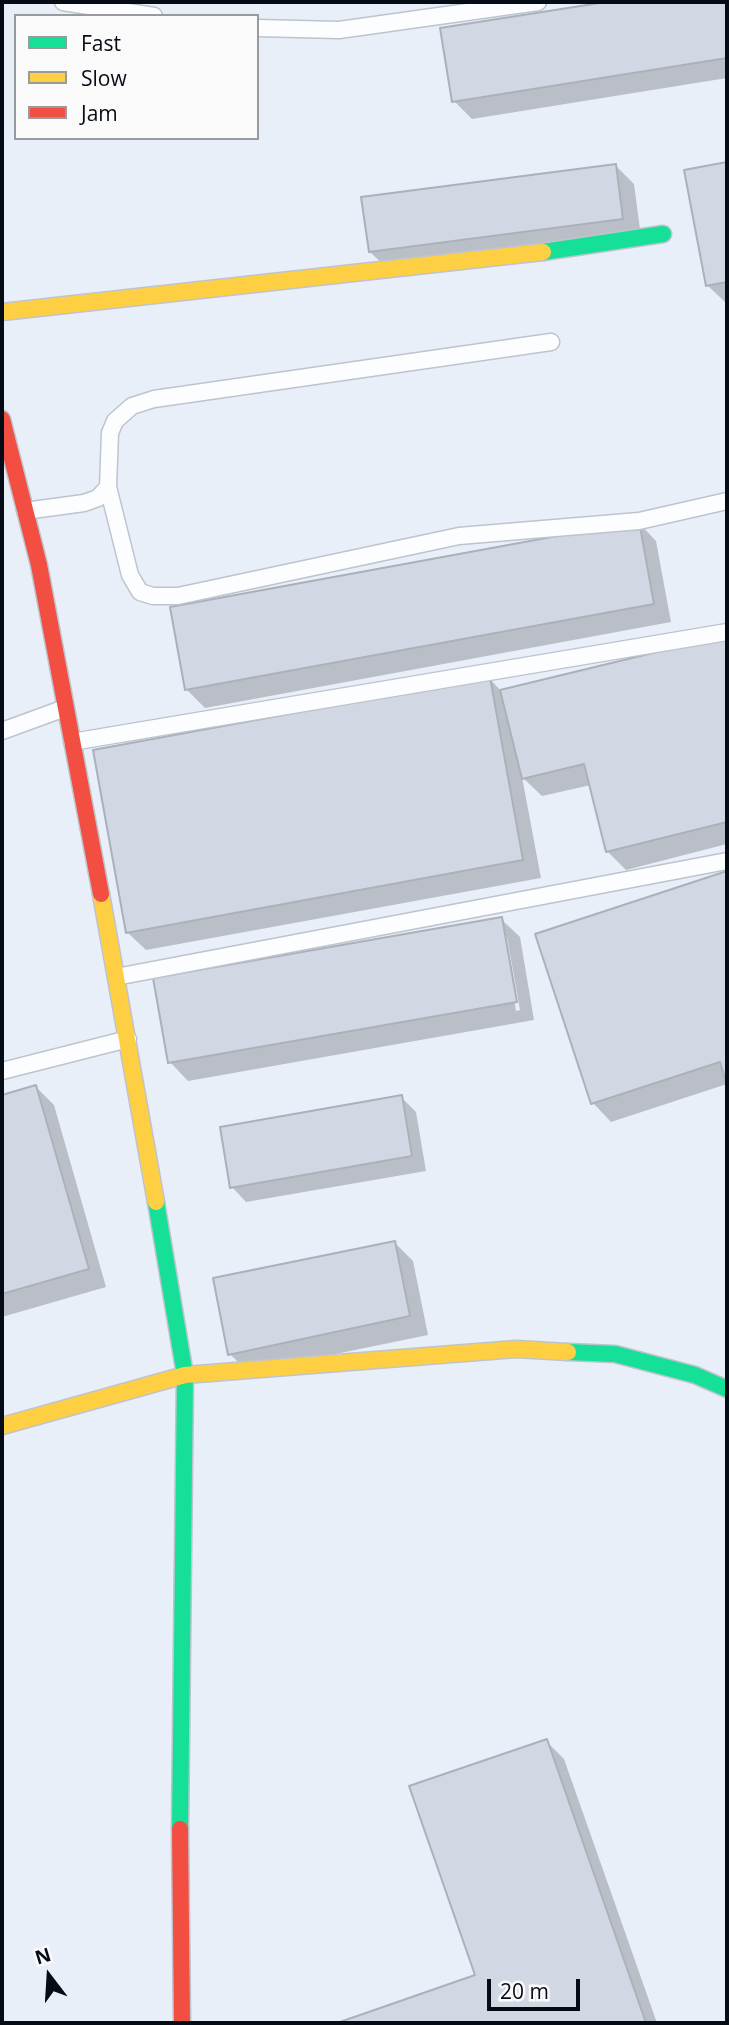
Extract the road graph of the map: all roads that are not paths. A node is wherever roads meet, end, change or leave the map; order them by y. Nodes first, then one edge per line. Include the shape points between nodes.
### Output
1 (64, 2) edge
2 (538, 2) edge
3 (141, 14) edge
4 (259, 28) edge
5 (663, 234) dead end
6 (2, 313) edge
7 (551, 342) dead end
8 (2, 419) edge
9 (108, 487) junction
10 (727, 501) edge
11 (25, 511) junction
12 (727, 632) edge
13 (66, 708) junction
14 (2, 731) edge
15 (72, 742) junction
16 (727, 861) edge
17 (116, 977) junction
18 (128, 1039) junction
19 (2, 1071) edge
20 (185, 1375) junction
21 (727, 1389) edge
22 (2, 1426) edge
23 (182, 2023) edge

1 - 3 lane
2 - 4 lane via 339,30
5 - 6 street via 500,258
7 - 9 lane via 154,399 132,406 115,421 110,433
8 - 11 street
9 - 10 lane via 130,575 140,592 153,596 178,596 459,537 639,521
9 - 11 lane via 98,498 84,503
11 - 13 street
12 - 15 lane
13 - 14 lane
13 - 15 street
15 - 17 street
16 - 17 lane
17 - 18 street
18 - 19 lane
18 - 20 street
20 - 21 street via 516,1349 615,1354 695,1375
20 - 22 street
20 - 23 street

